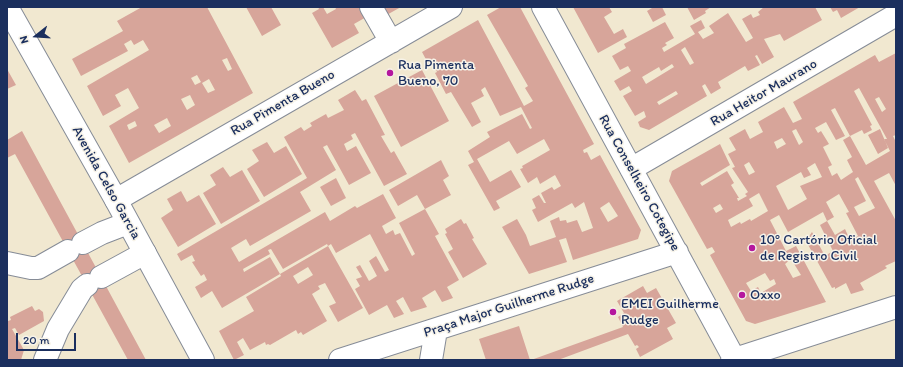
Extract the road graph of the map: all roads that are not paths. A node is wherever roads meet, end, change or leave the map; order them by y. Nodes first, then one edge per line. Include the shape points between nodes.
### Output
1 (7, 7) edge
2 (371, 7) edge
3 (450, 7) edge
4 (543, 7) edge
5 (896, 15) edge
6 (391, 42) junction
7 (631, 169) junction
8 (116, 200) junction
9 (128, 223) junction
10 (677, 252) junction
11 (145, 253) junction
12 (7, 263) edge
13 (896, 307) edge
14 (436, 330) junction
15 (45, 360) edge
16 (203, 360) edge
17 (340, 360) edge
18 (431, 360) edge
19 (734, 360) edge

1 - 8 street, Avenida Celso Garcia
2 - 6 street
3 - 6 street, Rua Pimenta Bueno
4 - 7 street, Rua Conselheiro Cotegipe
5 - 7 street, Rua Heitor Maurano
6 - 8 street, Rua Pimenta Bueno
7 - 10 street, Rua Conselheiro Cotegipe
8 - 9 street, Avenida Celso Garcia
9 - 11 street, Avenida Celso Garcia
9 - 12 street via 102,233 38,268
10 - 14 street, Praça Major Guilherme Rudge
10 - 19 street, Rua Conselheiro Cotegipe
11 - 15 street via 82,289 58,329
11 - 16 street, Avenida Celso Garcia
13 - 19 street
14 - 17 street, Praça Major Guilherme Rudge
14 - 18 street

